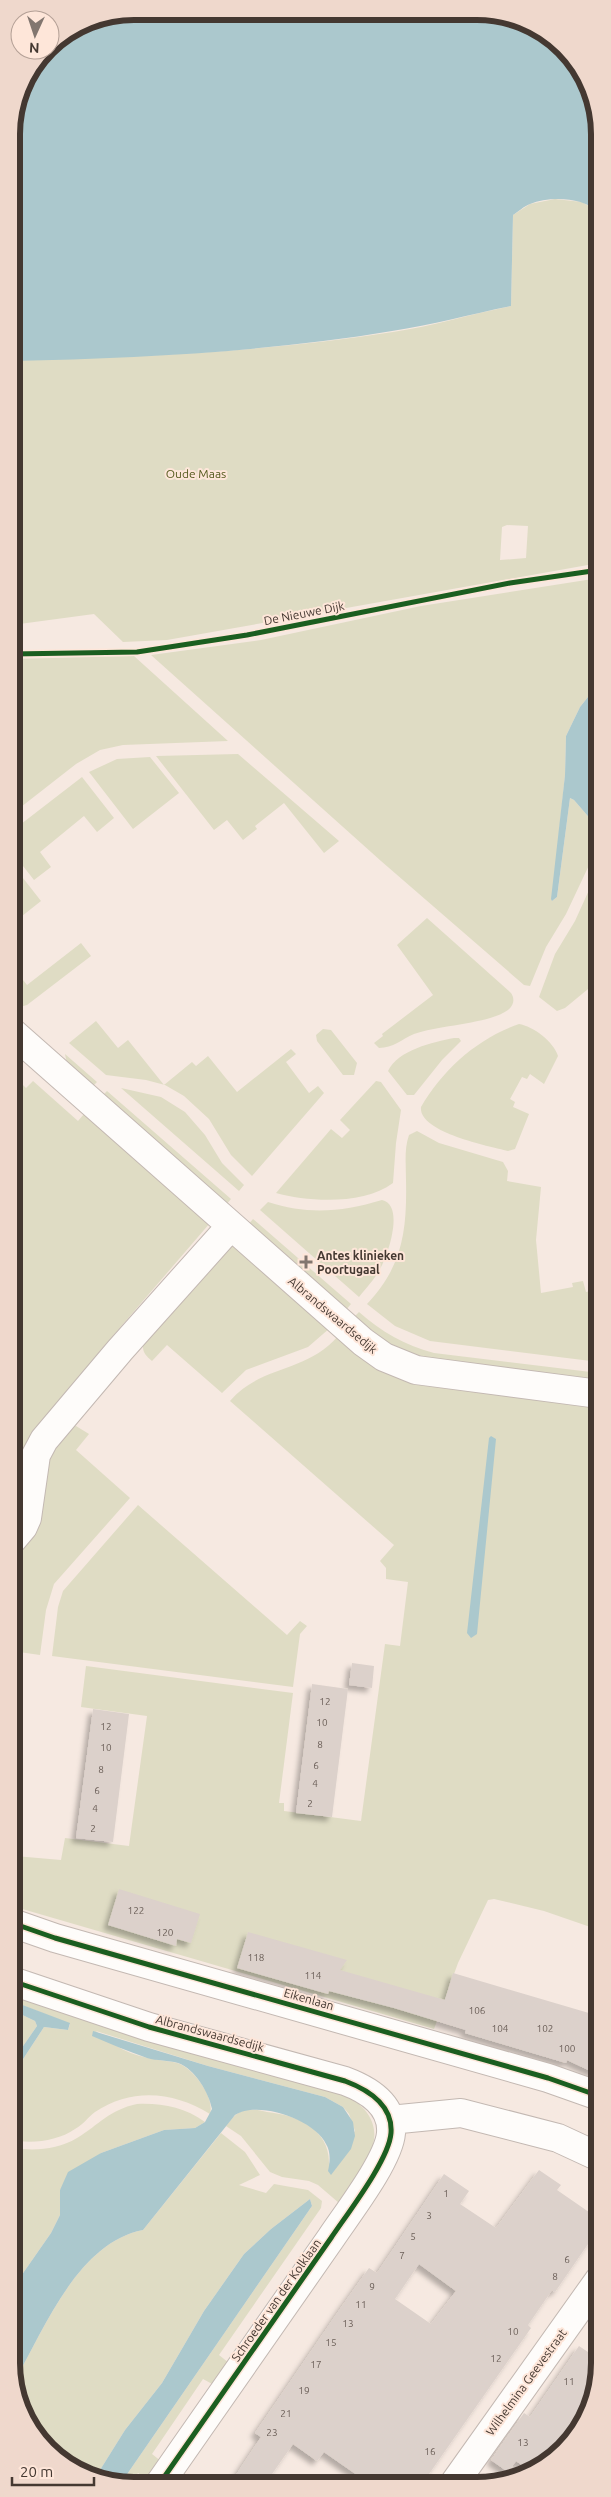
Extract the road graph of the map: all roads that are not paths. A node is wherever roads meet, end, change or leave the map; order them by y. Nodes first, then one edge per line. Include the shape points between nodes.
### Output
1 (20, 1039) edge
2 (230, 1227) junction
3 (591, 1393) edge
4 (20, 1531) edge
5 (20, 1926) edge
6 (20, 1983) edge
7 (591, 2093) edge
8 (390, 2120) junction
9 (591, 2153) edge
10 (591, 2292) edge
11 (165, 2477) edge
12 (458, 2477) edge

1 - 2 street, Albrandswaardsedijk
2 - 3 street, Albrandswaardsedijk via 384,1358 416,1370 442,1375
2 - 4 street via 44,1440 36,1455 27,1518
5 - 7 street, Eikenlaan
6 - 8 street, Albrandswaardsedijk via 149,2027 345,2081 384,2105
8 - 9 street via 461,2113 558,2138
8 - 11 street, Schroeder van der Kolklaan via 388,2148 351,2208
10 - 12 street, Wilhelmina Geevestraat

